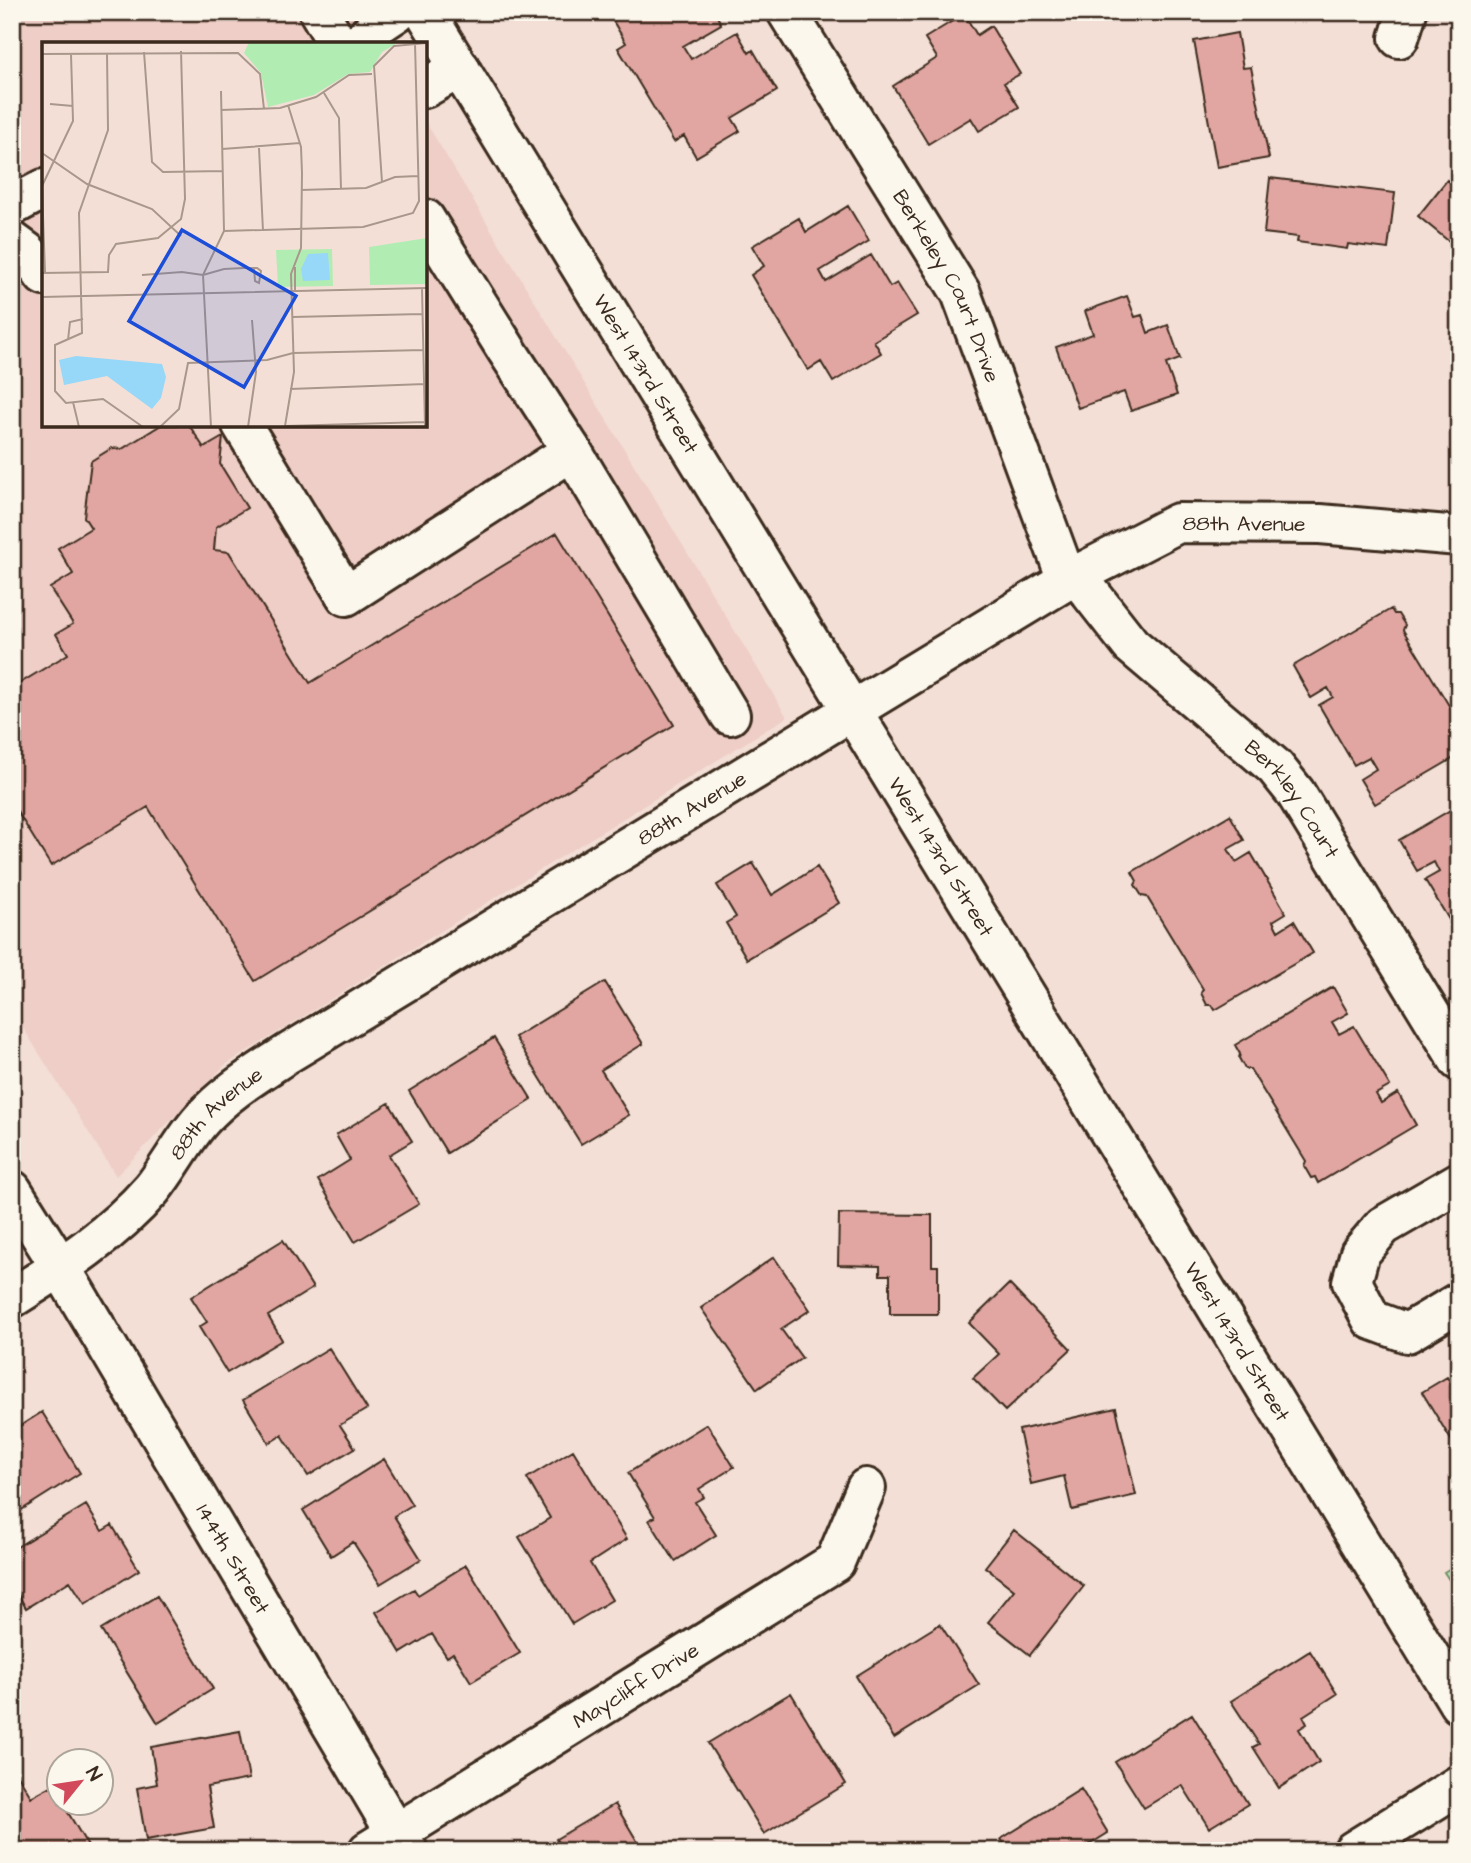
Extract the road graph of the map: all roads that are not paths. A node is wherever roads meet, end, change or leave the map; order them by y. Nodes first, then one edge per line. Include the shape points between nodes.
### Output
1 (319, 12) edge
2 (397, 12) edge
3 (425, 12) edge
4 (787, 12) edge
5 (337, 42) edge
6 (361, 42) edge
7 (460, 68) junction
8 (427, 87) edge
9 (42, 190) edge
10 (12, 206) edge
11 (427, 222) edge
12 (12, 241) edge
13 (42, 273) edge
14 (243, 427) edge
15 (572, 451) junction
16 (1459, 536) edge
17 (1072, 578) junction
18 (853, 712) junction
19 (730, 715) dead end
20 (1459, 1061) edge
21 (1459, 1182) edge
22 (12, 1190) edge
23 (61, 1268) junction
24 (12, 1297) edge
25 (1459, 1303) edge
26 (866, 1488) dead end
27 (1459, 1704) edge
28 (1459, 1785) edge
29 (391, 1845) edge
30 (1353, 1851) edge

1 - 5 street
2 - 6 street
3 - 7 street, West 143rd Street
4 - 17 street, Berkeley Court Drive via 961,293
7 - 8 street
7 - 18 street, West 143rd Street
9 - 10 street
11 - 15 street
12 - 13 street
14 - 15 street via 346,596
15 - 19 street
16 - 17 street, 88th Avenue via 1320,524 1178,523
17 - 18 street, 88th Avenue
17 - 20 street, Berkley Court via 1131,645 1275,767 1295,792
18 - 23 street, 88th Avenue via 222,1097 152,1188
18 - 27 street, West 143rd Street
21 - 25 street via 1383,1226 1360,1252 1352,1282 1372,1320 1406,1333
22 - 23 street, 144th Street
23 - 24 street, 88th Avenue
23 - 29 street, 144th Street
26 - 29 street, Maycliff Drive via 835,1562
28 - 30 street

